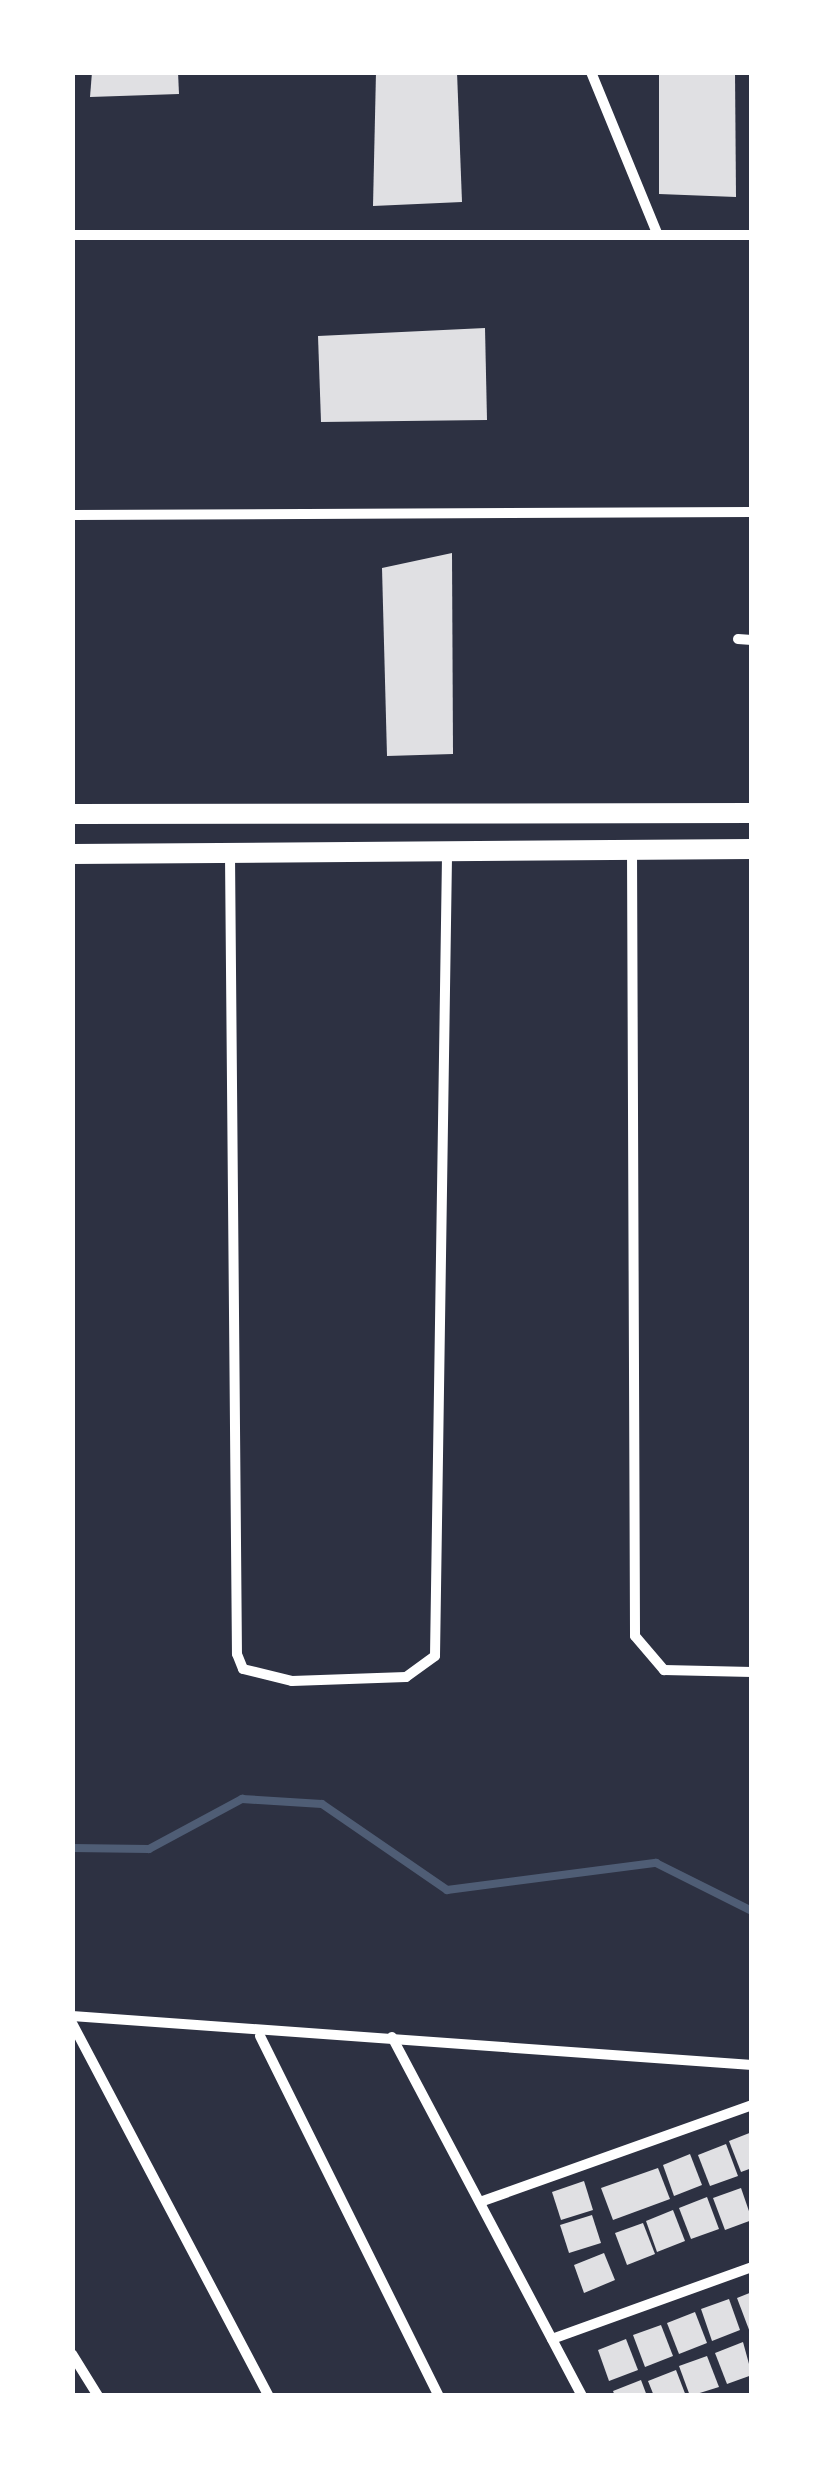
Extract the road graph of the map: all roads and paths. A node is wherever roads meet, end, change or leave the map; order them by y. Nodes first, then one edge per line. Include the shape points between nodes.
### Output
1 (591, 72) edge
2 (658, 233) junction
3 (752, 235) edge
4 (72, 236) edge
5 (752, 512) edge
6 (72, 515) edge
7 (738, 639) dead end
8 (752, 640) edge
9 (752, 813) edge
10 (72, 814) edge
11 (632, 849) junction
12 (752, 849) edge
13 (447, 852) junction
14 (72, 854) edge
15 (230, 855) junction
16 (752, 1672) edge
17 (72, 2020) edge
18 (260, 2036) junction
19 (392, 2037) junction
20 (752, 2065) edge
21 (752, 2105) edge
22 (480, 2202) junction
23 (752, 2266) edge
24 (552, 2339) junction
25 (72, 2354) edge
26 (98, 2396) edge
27 (269, 2396) edge
28 (439, 2396) edge
29 (582, 2396) edge

1 - 2 street
2 - 3 street
2 - 4 street
5 - 6 street
7 - 8 street
9 - 10 main road
11 - 12 main road
11 - 13 main road
11 - 16 street via 635,1636 664,1670
13 - 15 main road
13 - 15 street via 435,1656 406,1677 292,1681 243,1670 237,1654
14 - 15 main road
17 - 18 street
17 - 27 street
18 - 19 street
18 - 28 street
19 - 20 street
19 - 22 street
21 - 22 street
22 - 24 street
23 - 24 street
24 - 29 street
25 - 26 street

